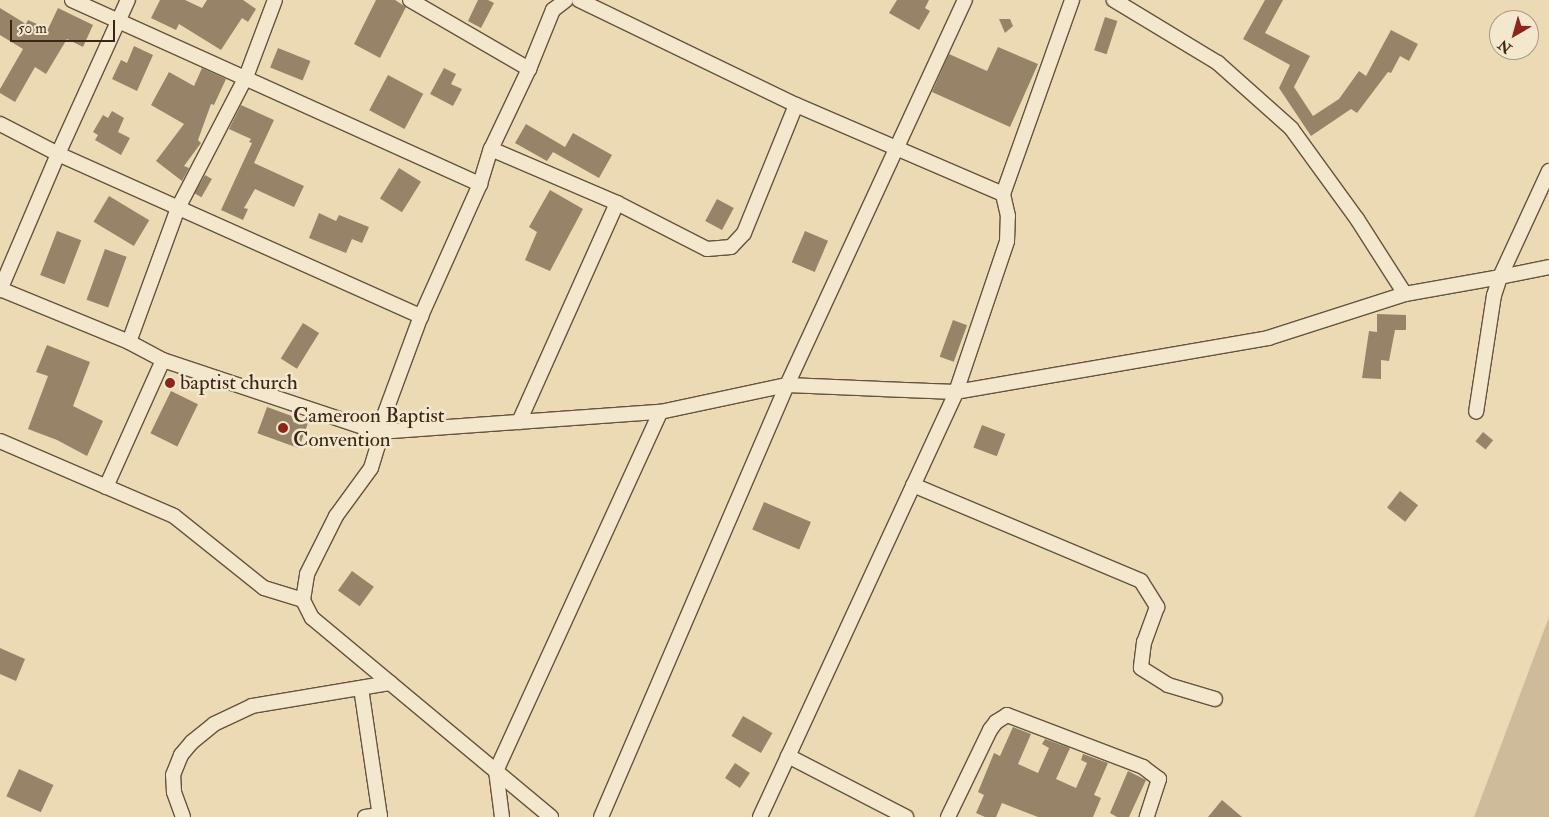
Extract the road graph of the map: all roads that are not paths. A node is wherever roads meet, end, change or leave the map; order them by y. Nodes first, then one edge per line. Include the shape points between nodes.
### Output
1 (72, 0) edge
2 (128, 0) edge
3 (275, 0) edge
4 (410, 0) edge
5 (566, 0) edge
6 (579, 0) edge
7 (965, 0) edge
8 (1072, 0) edge
9 (1114, 0) edge
10 (121, 21) junction
11 (529, 70) junction
12 (246, 77) junction
13 (796, 104) junction
14 (0, 124) edge
15 (897, 148) junction
16 (491, 149) junction
17 (58, 154) junction
18 (1549, 171) edge
19 (480, 184) junction
20 (1003, 194) junction
21 (617, 204) junction
22 (178, 208) junction
23 (1549, 267) edge
24 (1500, 277) junction
25 (0, 289) edge
26 (1405, 294) junction
27 (422, 316) junction
28 (129, 342) junction
29 (163, 360) junction
30 (787, 385) junction
31 (956, 392) junction
32 (660, 412) junction
33 (1476, 412) dead end
34 (519, 422) junction
35 (378, 432) junction
36 (0, 441) edge
37 (913, 485) junction
38 (106, 487) junction
39 (303, 600) junction
40 (390, 683) junction
41 (361, 688) junction
42 (1215, 699) dead end
43 (788, 756) junction
44 (496, 771) junction
45 (380, 816) edge
46 (183, 817) edge
47 (365, 817) edge
48 (502, 817) edge
49 (551, 817) edge
50 (601, 817) edge
51 (760, 817) edge
52 (906, 817) edge
53 (948, 817) edge
54 (1147, 817) edge

1 - 10 street
2 - 10 street
3 - 12 street
4 - 11 street
5 - 11 street via 553,10
6 - 13 street
7 - 15 street
8 - 20 street
9 - 26 street via 1218,63 1291,128 1357,218
10 - 12 street
10 - 17 street
11 - 16 street
12 - 19 street
12 - 22 street
13 - 15 street
13 - 21 street via 744,233 731,247 707,249
14 - 17 street
15 - 20 street
15 - 30 street
16 - 19 street
16 - 21 street
17 - 22 street
17 - 25 street
18 - 24 street
19 - 27 street
20 - 31 street via 1008,216 1007,241
21 - 34 street
22 - 27 street
22 - 28 street
23 - 24 street
24 - 26 street
24 - 33 street via 1494,295
25 - 28 street
26 - 31 street via 1268,338
27 - 35 street
28 - 29 street
29 - 35 street
29 - 38 street
30 - 31 street
30 - 32 street
30 - 50 street
31 - 37 street
32 - 34 street
32 - 44 street
34 - 35 street
35 - 39 street via 378,446 371,468 336,516 307,574
36 - 38 street
37 - 42 street via 1141,581 1157,607 1144,642 1141,668 1168,685
37 - 43 street
38 - 39 street via 174,516 264,588
39 - 40 street via 312,618
40 - 41 street
40 - 44 street
41 - 45 street
41 - 46 street via 252,706 214,724 192,742 181,756 173,775 174,792
43 - 51 street
43 - 52 street
44 - 48 street
44 - 49 street
45 - 47 street
53 - 54 street via 990,730 1007,715 1143,767 1159,779

